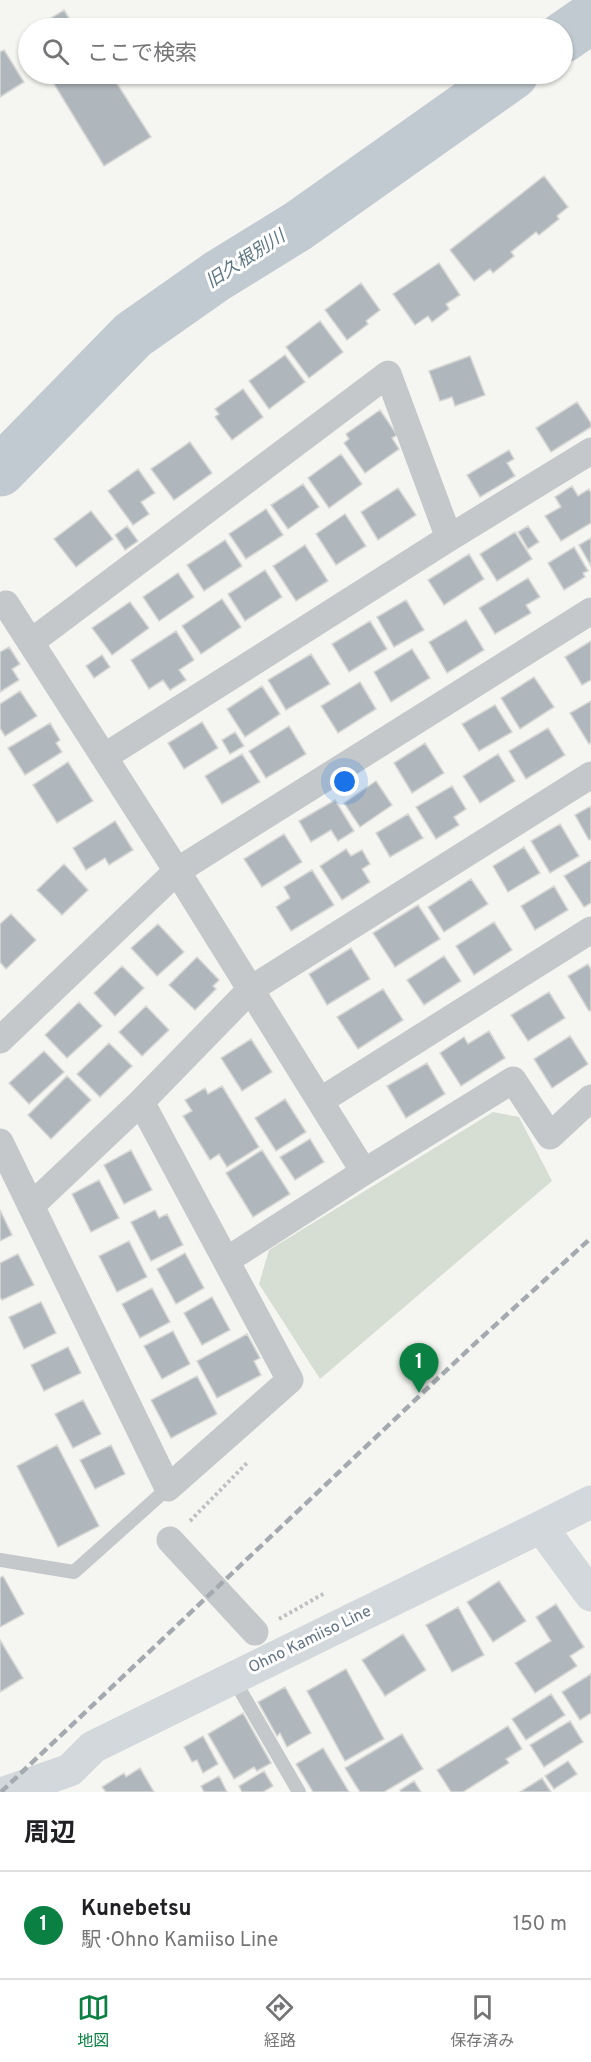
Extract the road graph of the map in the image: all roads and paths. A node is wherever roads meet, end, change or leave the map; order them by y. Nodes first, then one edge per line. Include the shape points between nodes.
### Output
1 (590, 454) edge
2 (449, 538) junction
3 (6, 604) dead end
4 (591, 611) edge
5 (31, 642) junction
6 (104, 757) junction
7 (591, 775) edge
8 (177, 871) junction
9 (591, 930) edge
10 (251, 989) junction
11 (0, 1040) edge
12 (591, 1098) edge
13 (320, 1101) junction
14 (141, 1102) junction
15 (0, 1142) edge
16 (364, 1172) junction
17 (31, 1206) junction
18 (227, 1260) junction
19 (247, 1463) dead end
20 (168, 1488) junction
21 (591, 1502) edge
22 (541, 1527) junction
23 (170, 1540) joint
24 (0, 1560) edge
25 (326, 1593) dead end
26 (591, 1595) edge
27 (255, 1632) joint
28 (233, 1678) junction
29 (59, 1781) edge
30 (7, 1792) edge
31 (298, 1792) edge

1 - 2 street
2 - 5 street via 388,374
2 - 6 street
3 - 5 street
4 - 8 street
5 - 6 street
6 - 8 street
7 - 10 street
8 - 10 street
8 - 11 street
9 - 13 street
10 - 13 street
10 - 14 street
12 - 16 street via 550,1136 513,1080
13 - 16 street
14 - 17 street
14 - 18 street
15 - 17 street
16 - 18 street
17 - 20 street
18 - 20 street via 290,1380
19 - 23 path
20 - 24 lane via 74,1572
21 - 22 main road, Ohno Kamiiso Line
22 - 26 main road
22 - 28 main road, Ohno Kamiiso Line
23 - 27 street
25 - 27 path
28 - 29 main road, Ohno Kamiiso Line via 93,1747
28 - 31 lane
29 - 30 main road, Ohno Kamiiso Line

